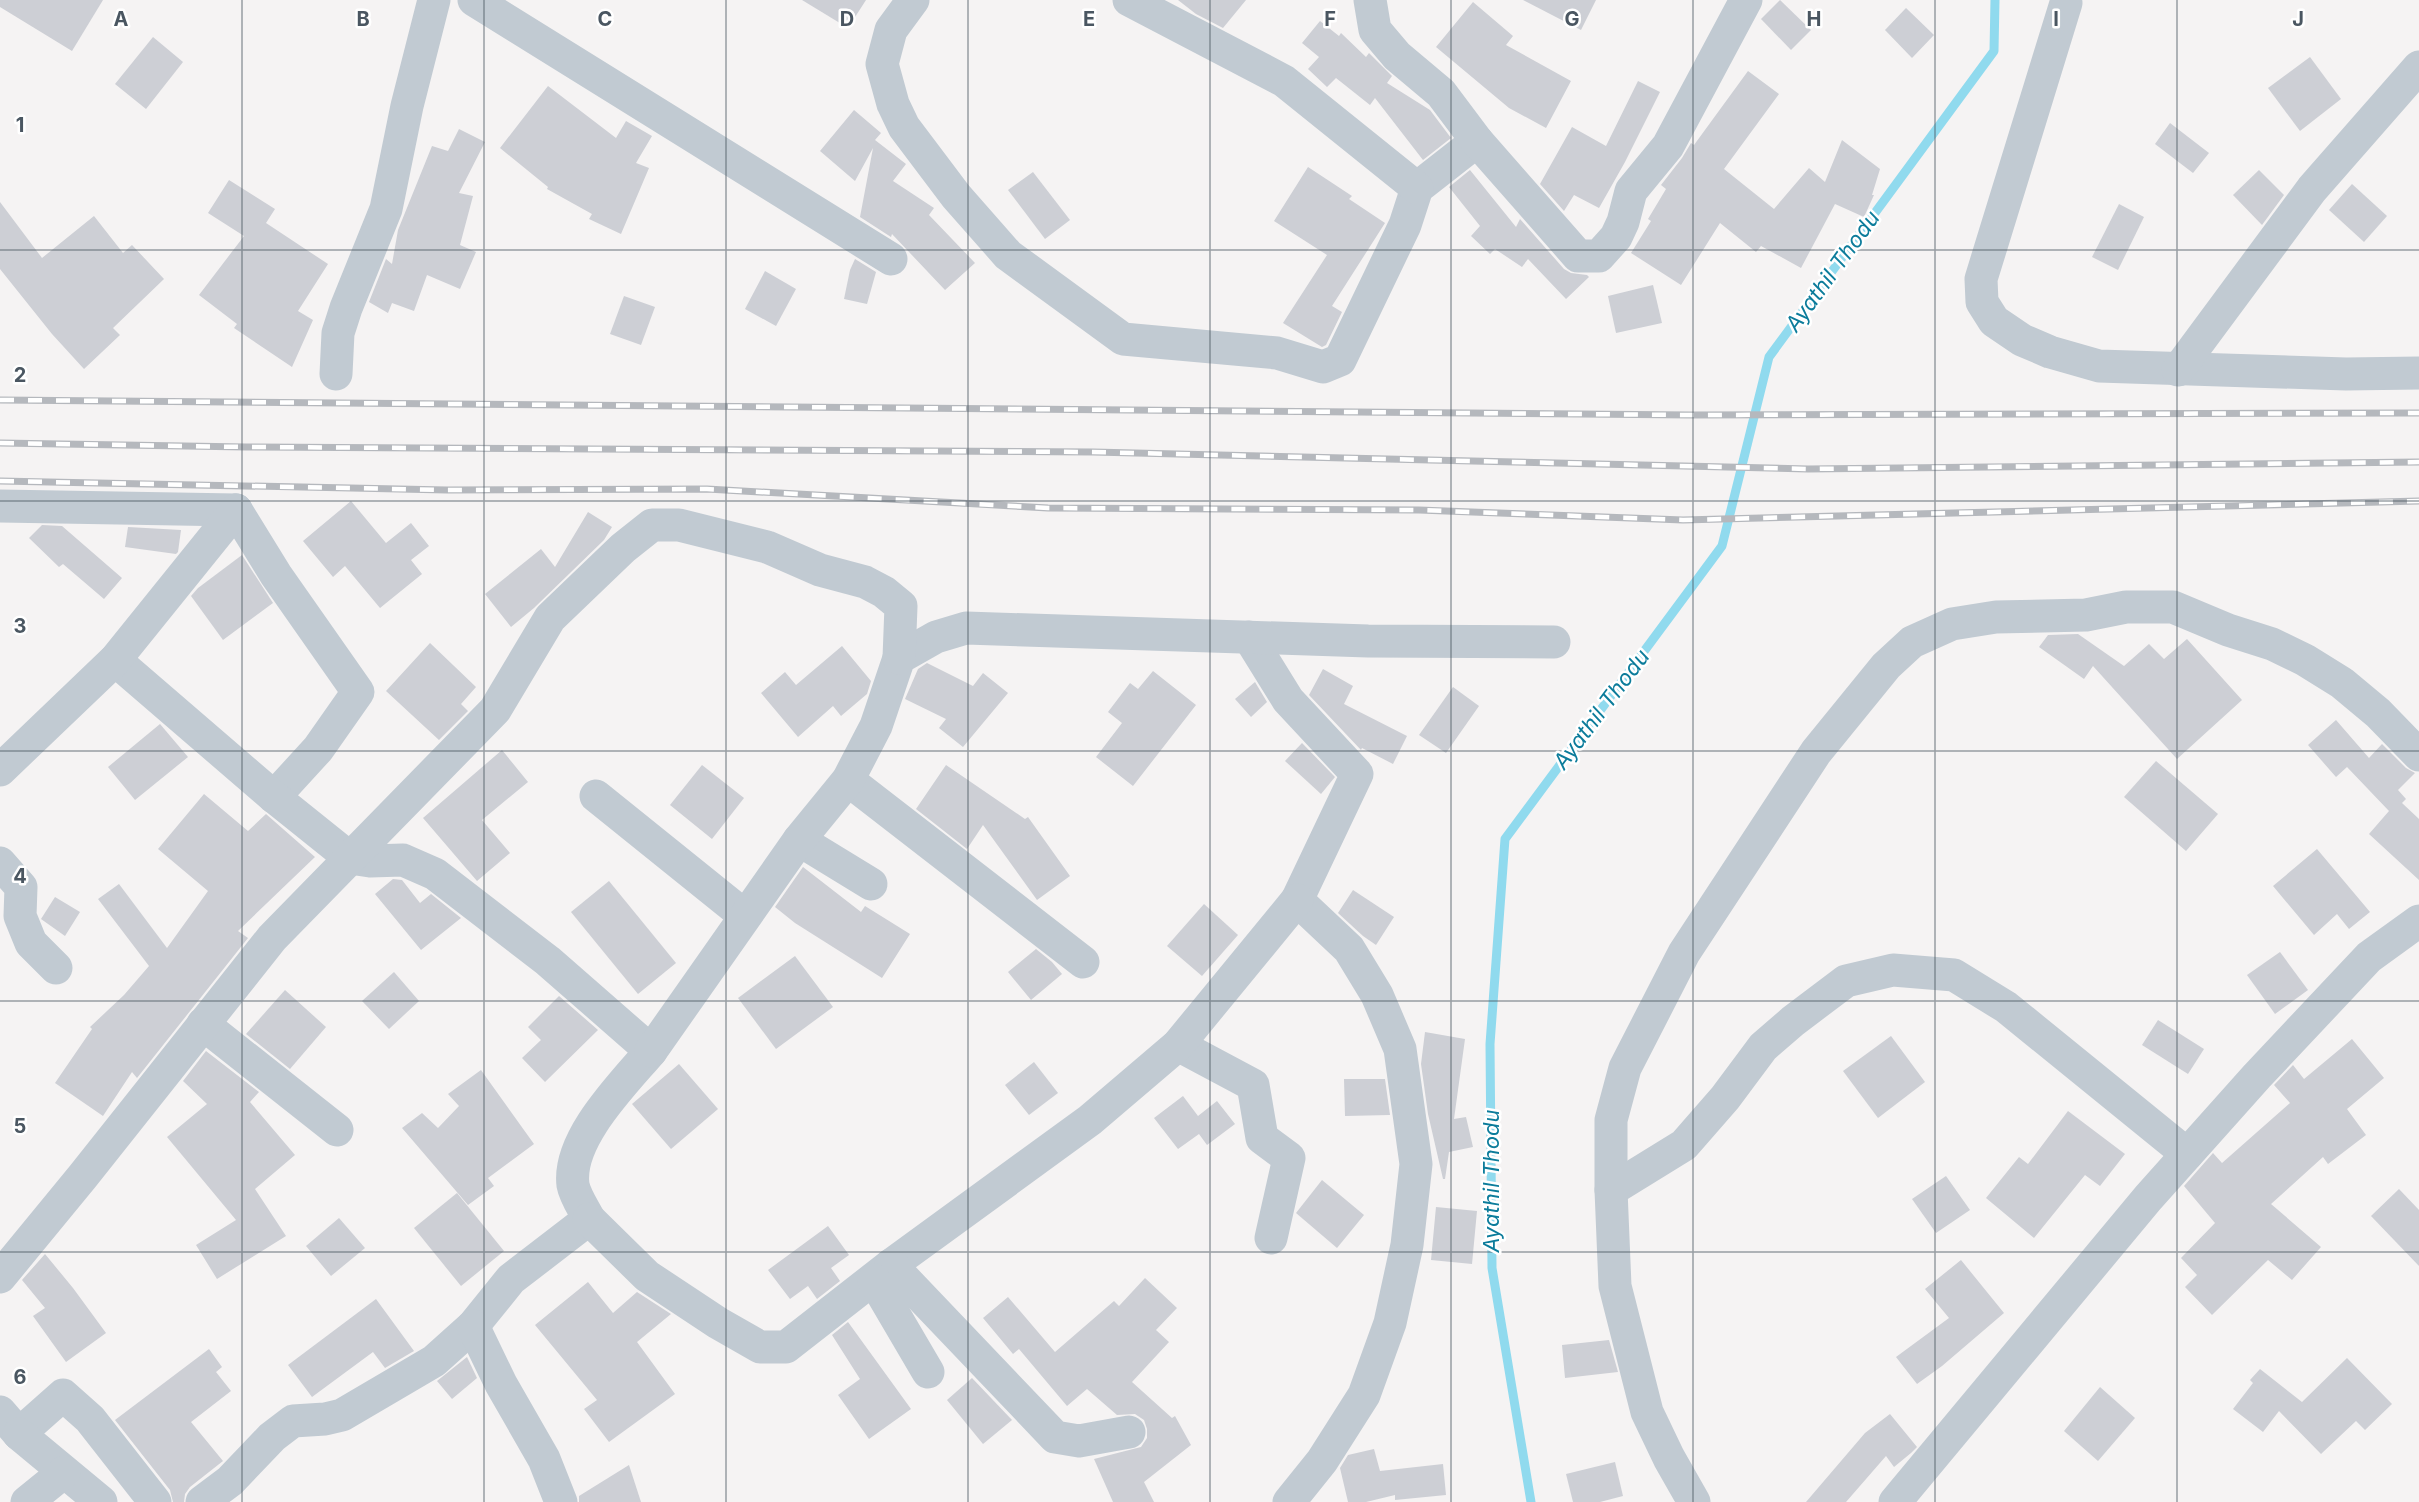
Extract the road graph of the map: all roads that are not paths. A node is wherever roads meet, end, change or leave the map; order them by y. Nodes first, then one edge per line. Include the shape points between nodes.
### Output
1 (434, 0) edge
2 (474, 0) edge
3 (913, 0) edge
4 (1129, 0) edge
5 (1370, 0) edge
6 (1746, 0) edge
7 (2066, 3) dead end
8 (2419, 67) edge
9 (1477, 141) junction
10 (1417, 188) junction
11 (891, 259) dead end
12 (2178, 370) junction
13 (2419, 373) edge
14 (336, 374) dead end
15 (0, 506) edge
16 (236, 510) junction
17 (1249, 637) junction
18 (1554, 642) dead end
19 (899, 658) junction
20 (115, 660) junction
21 (2419, 755) edge
22 (0, 770) edge
23 (848, 780) junction
24 (596, 796) dead end
25 (274, 797) junction
26 (799, 840) junction
27 (350, 858) junction
28 (0, 863) edge
29 (871, 884) dead end
30 (1297, 900) junction
31 (745, 916) junction
32 (2419, 921) edge
33 (1083, 962) dead end
34 (57, 968) dead end
35 (202, 1024) junction
36 (1178, 1045) junction
37 (651, 1051) junction
38 (336, 1130) dead end
39 (2187, 1154) junction
40 (1611, 1190) junction
41 (589, 1219) junction
42 (1271, 1238) dead end
43 (883, 1273) junction
44 (0, 1277) edge
45 (473, 1326) junction
46 (928, 1372) dead end
47 (10, 1423) edge
48 (1129, 1432) dead end
49 (64, 1472) junction
50 (27, 1502) edge
51 (101, 1502) edge
52 (155, 1502) edge
53 (202, 1502) edge
54 (561, 1502) edge
55 (1289, 1502) edge
56 (1694, 1502) edge
57 (1895, 1502) edge

1 - 14 street via 386,209 338,333
2 - 11 street
3 - 10 street via 891,30 882,64 904,127 956,196 1008,255 1122,339 1277,353 1323,367 1340,360 1405,225
4 - 10 street via 1284,81
5 - 9 street via 1375,30 1397,56 1441,93
6 - 9 street via 1668,147 1631,191 1616,237 1599,256 1578,256
7 - 12 street via 1981,279 1982,302 1994,321 2022,340 2050,352 2099,366
8 - 12 street via 2312,189
9 - 10 street
12 - 13 street
15 - 16 street
16 - 20 street
16 - 25 street via 358,692 318,748
17 - 18 street
17 - 19 street via 966,628 936,637
17 - 30 street via 1288,700 1357,774
19 - 23 street via 876,726
19 - 27 street via 901,606 884,591 767,547 679,525 652,525 550,618 495,710
20 - 22 street
20 - 25 street
21 - 40 street via 2342,683 2305,660 2174,607 2126,607 2086,615 1996,617 1952,624 1912,642 1866,689 1816,752 1684,953 1625,1068 1611,1120
23 - 26 street
23 - 33 street
24 - 31 street
25 - 27 street
26 - 29 street
26 - 31 street
27 - 35 street via 272,938
27 - 37 street via 403,860 435,874 548,961
28 - 34 street via 21,887 20,916 31,943
30 - 36 street
30 - 55 street via 1349,949 1377,995 1400,1049 1416,1164 1407,1245 1390,1323 1364,1395 1322,1461
31 - 37 street
32 - 39 street via 2369,957
35 - 38 street
35 - 44 street
36 - 42 street via 1253,1085 1262,1138 1289,1158
36 - 43 street via 1090,1120
37 - 41 street via 606,1105 581,1144 573,1186
39 - 40 street via 2006,1007 1954,975 1893,970 1846,981 1793,1021 1763,1047 1684,1145
39 - 57 street
40 - 56 street via 1616,1286 1647,1412
41 - 43 street via 647,1276 760,1347 786,1347
41 - 45 street via 511,1279
43 - 46 street
43 - 48 street via 1055,1437 1079,1441
45 - 53 street via 434,1360 342,1415 293,1421
45 - 54 street via 544,1459
47 - 49 street
47 - 52 street via 63,1395 90,1419
49 - 50 street
49 - 51 street

